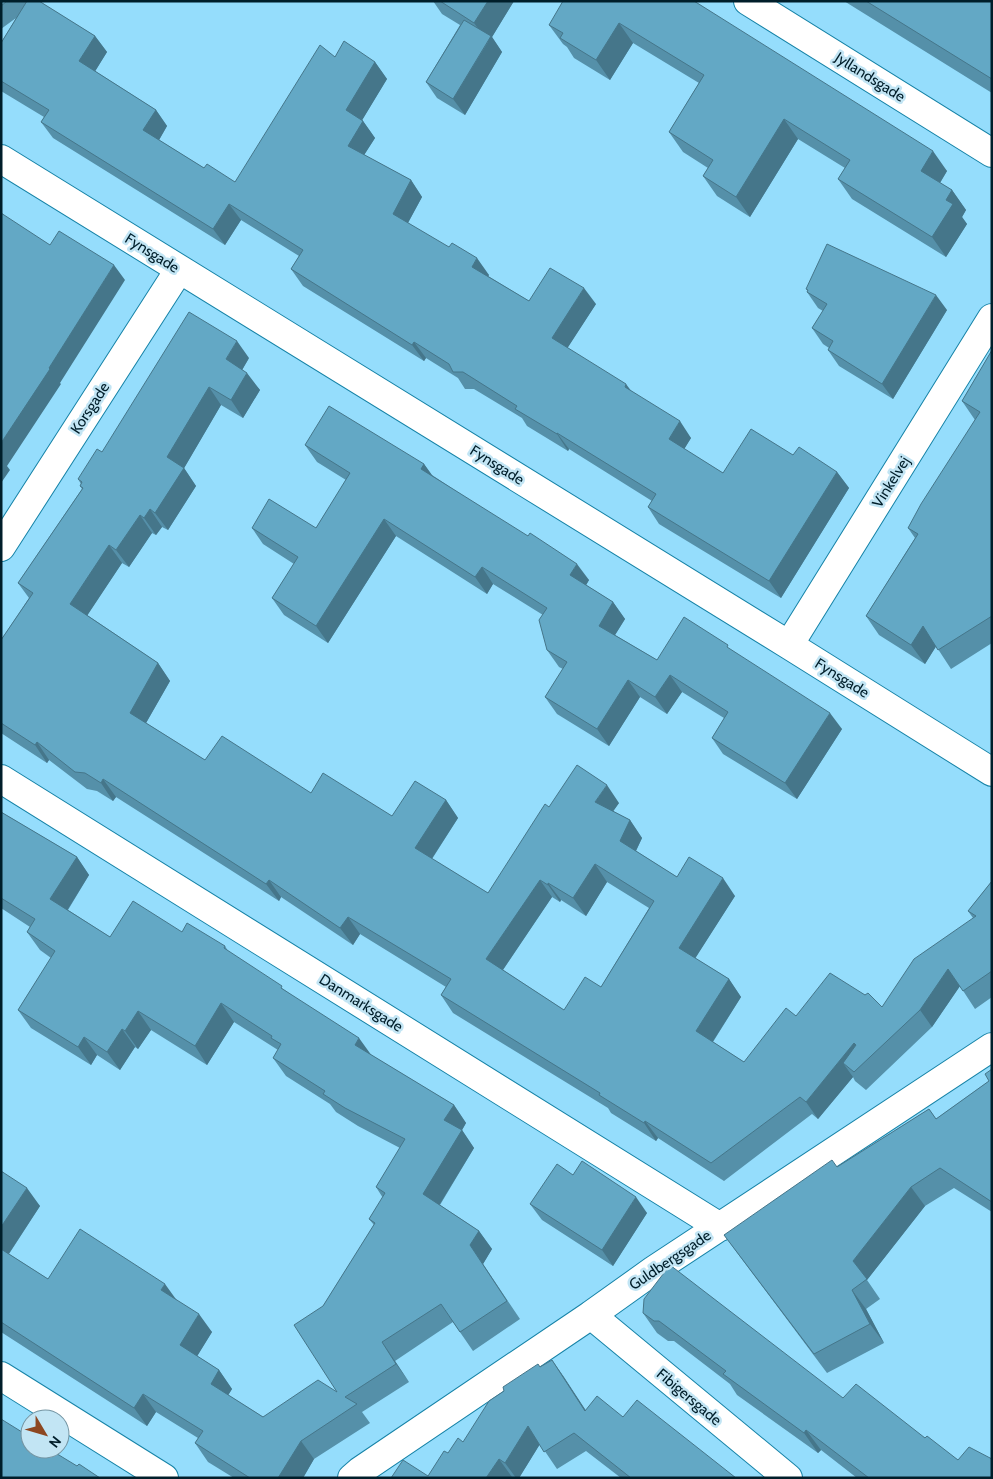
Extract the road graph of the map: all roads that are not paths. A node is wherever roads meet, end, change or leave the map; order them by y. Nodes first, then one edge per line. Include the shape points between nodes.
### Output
1 (748, 1) edge
2 (992, 153) edge
3 (1, 160) edge
4 (179, 270) junction
5 (992, 318) edge
6 (1, 547) edge
7 (790, 645) junction
8 (992, 772) edge
9 (1, 779) edge
10 (992, 1047) edge
11 (720, 1226) junction
12 (591, 1315) junction
13 (1, 1376) edge
14 (164, 1478) edge
15 (352, 1478) edge
16 (788, 1478) edge

1 - 2 street, Jyllandsgade
3 - 4 street, Fynsgade
4 - 6 street, Korsgade
4 - 7 street, Fynsgade
5 - 7 street, Vinkelvej
7 - 8 street, Fynsgade
9 - 11 street, Danmarksgade
10 - 11 street, Guldbergsgade
11 - 12 street, Guldbergsgade
12 - 15 street, Guldbergsgade
12 - 16 street, Fibigersgade
13 - 14 street

